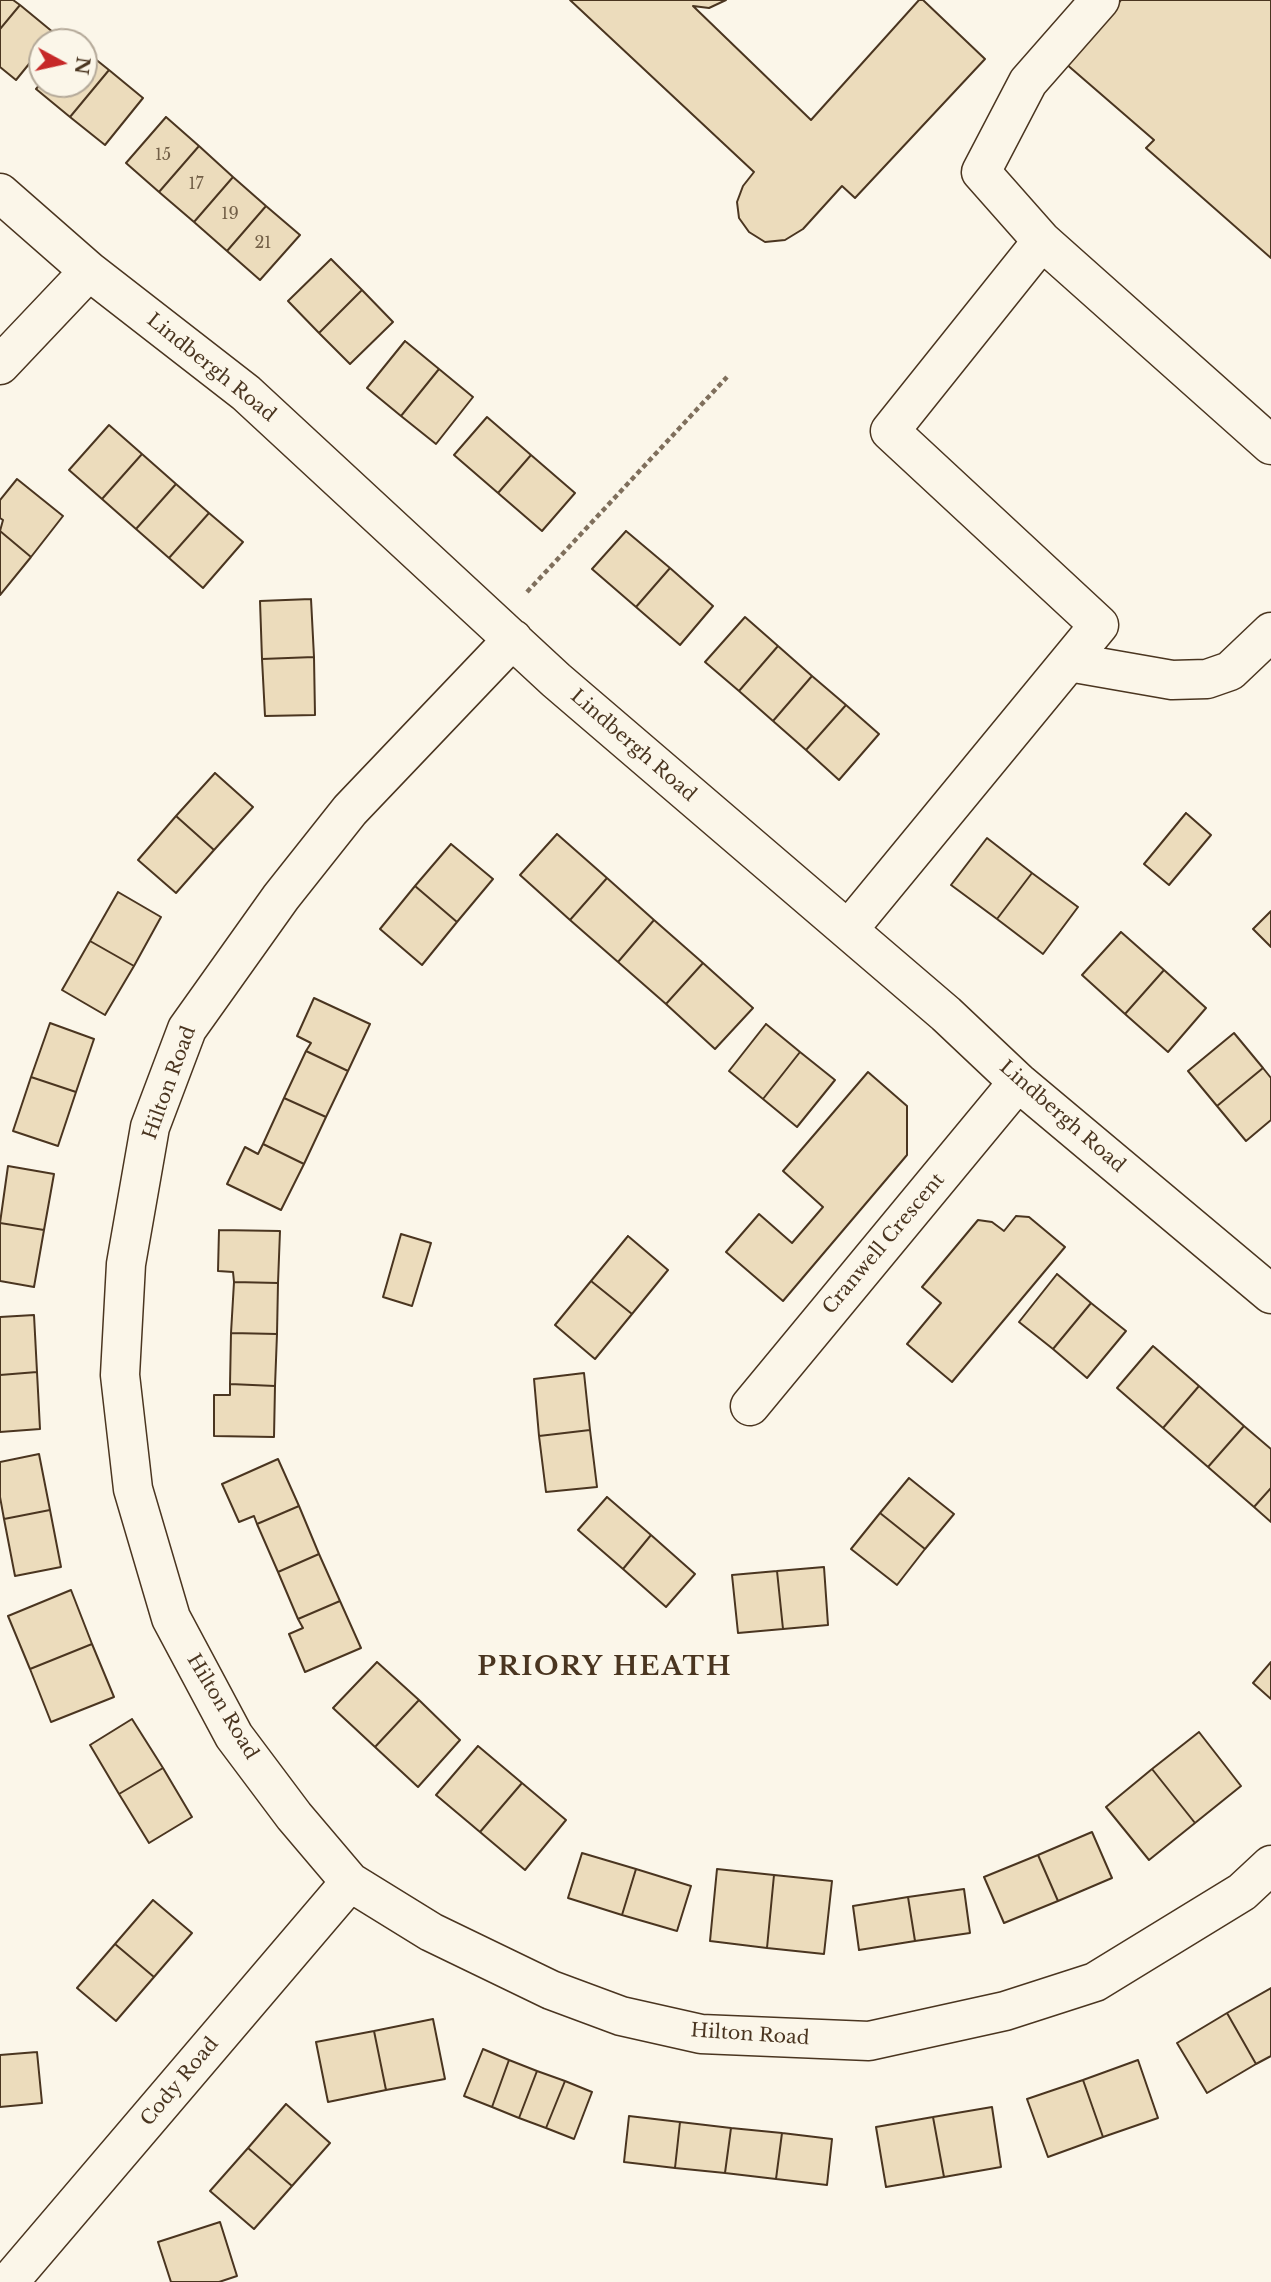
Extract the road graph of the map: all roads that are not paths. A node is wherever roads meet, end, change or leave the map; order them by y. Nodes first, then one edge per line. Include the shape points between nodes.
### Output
1 (1100, 0) edge
2 (0, 193) edge
3 (1042, 241) junction
4 (89, 271) junction
5 (0, 365) edge
6 (1271, 445) edge
7 (505, 631) junction
8 (1271, 632) edge
9 (1069, 662) junction
10 (848, 930) junction
11 (1018, 1082) junction
12 (1271, 1294) edge
13 (750, 1406) dead end
14 (1271, 1865) edge
15 (350, 1882) junction
16 (9, 2282) edge

1 - 3 street via 1028,82 981,172
2 - 4 street, Lindbergh Road
3 - 6 street
3 - 9 street via 890,431 1099,625
4 - 5 street
4 - 7 street, Lindbergh Road via 246,393
7 - 10 street, Lindbergh Road
7 - 15 street, Hilton Road via 350,810 187,1029 150,1127 126,1264 120,1375 133,1489 171,1618 234,1736
8 - 9 street via 1230,671 1207,679 1172,680
9 - 10 street
10 - 11 street, Lindbergh Road
11 - 12 street, Lindbergh Road
11 - 13 street, Cranwell Crescent
14 - 15 street, Hilton Road via 1242,1892 1095,1982 1005,2011 869,2041 701,2034 621,2017 551,1990 431,1932
15 - 16 street, Cody Road

